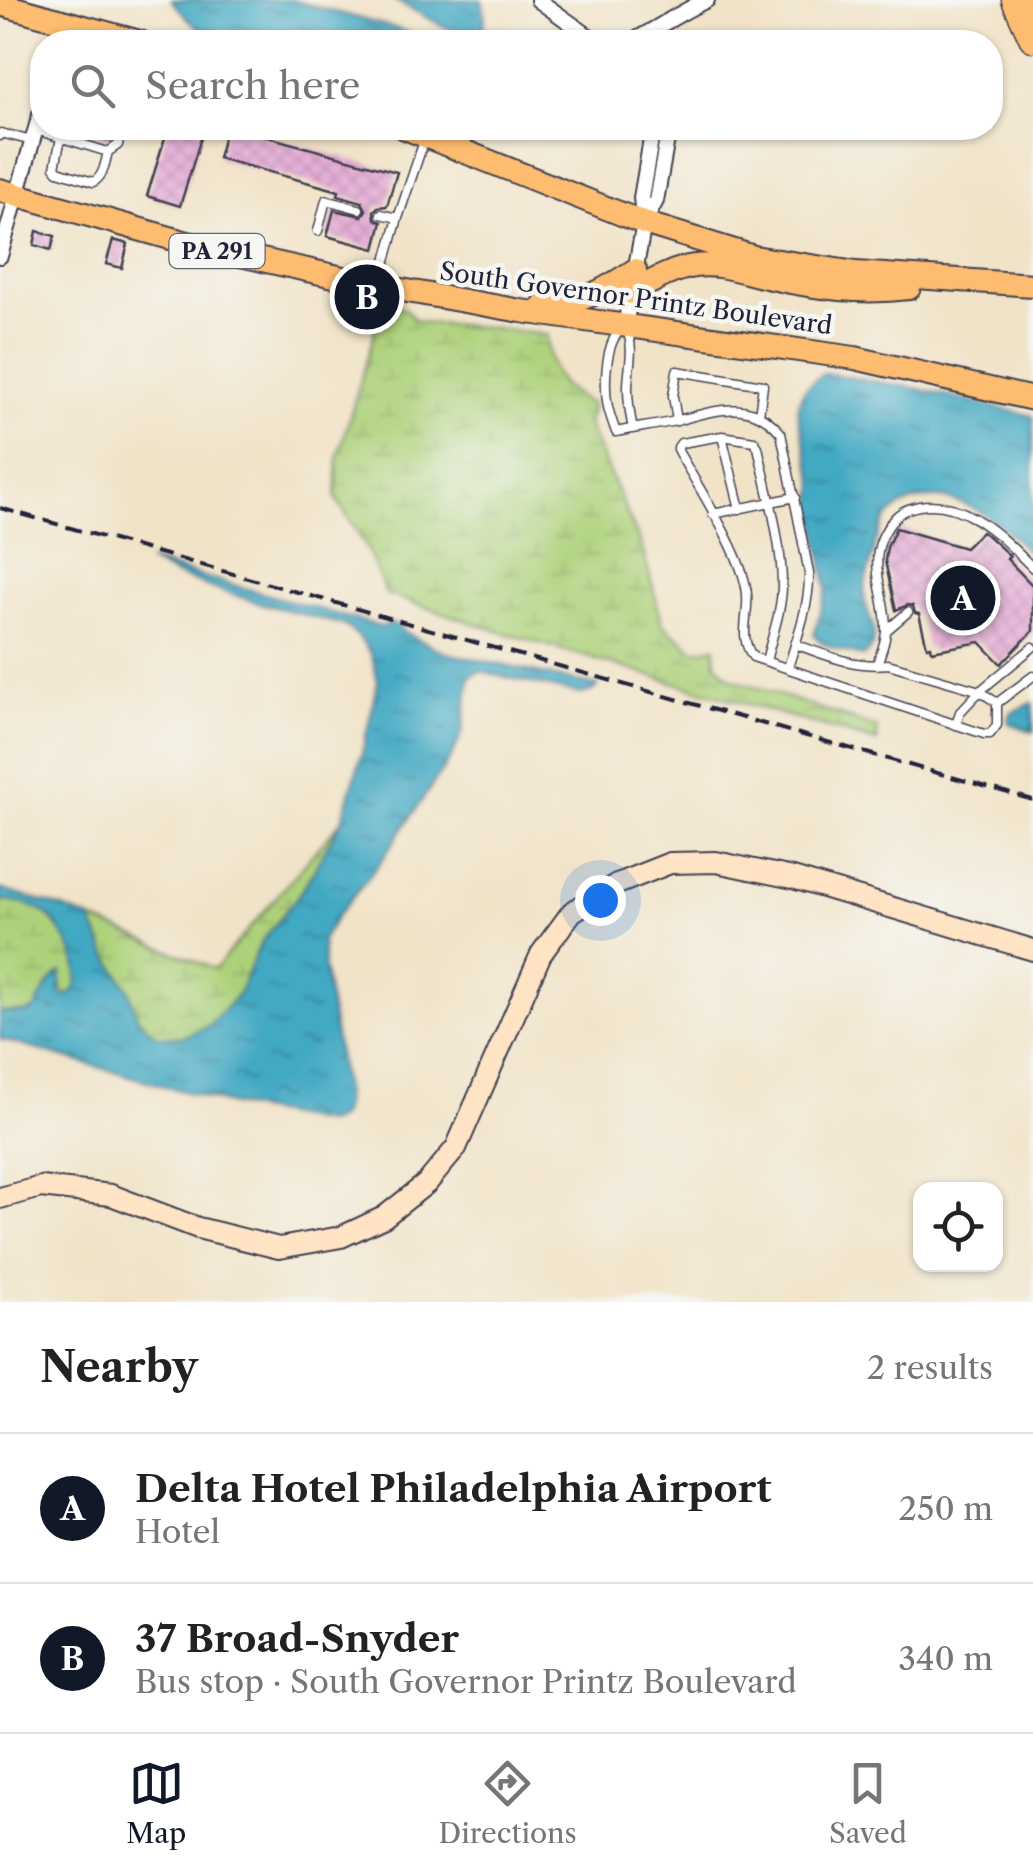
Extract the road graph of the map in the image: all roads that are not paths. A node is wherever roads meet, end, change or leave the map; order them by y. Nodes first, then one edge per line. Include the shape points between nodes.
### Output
1 (538, 0) edge
2 (707, 0) edge
3 (1016, 0) edge
4 (0, 4) edge
5 (64, 30) edge
6 (580, 30) edge
7 (653, 30) edge
8 (1033, 37) edge
9 (0, 136) edge
10 (30, 136) edge
11 (32, 140) edge
12 (60, 140) edge
13 (80, 140) edge
14 (119, 140) edge
15 (413, 140) edge
16 (435, 140) edge
17 (651, 140) edge
18 (667, 140) edge
19 (108, 152) junction
20 (9, 193) edge
21 (360, 208) dead end
22 (381, 214) dead end
23 (398, 218) junction
24 (644, 223) junction
25 (318, 231) dead end
26 (0, 256) edge
27 (633, 281) junction
28 (966, 281) junction
29 (1033, 284) edge
30 (379, 286) junction
31 (486, 304) junction
32 (625, 326) junction
33 (1033, 398) edge
34 (759, 414) junction
35 (677, 420) junction
36 (633, 429) junction
37 (722, 436) junction
38 (794, 497) junction
39 (770, 502) junction
40 (740, 508) junction
41 (712, 514) junction
42 (1033, 568) edge
43 (880, 586) junction
44 (890, 587) dead end
45 (908, 612) dead end
46 (887, 630) junction
47 (795, 644) junction
48 (1033, 647) edge
49 (766, 661) junction
50 (877, 665) junction
51 (788, 668) junction
52 (1033, 676) edge
53 (980, 692) junction
54 (996, 703) junction
55 (956, 725) junction
56 (1033, 950) edge
57 (0, 1198) edge

1 - 6 street
2 - 7 street
3 - 8 highway
4 - 5 main road
9 - 10 lane
11 - 20 street
12 - 19 lane via 54,167 73,177 97,180
13 - 19 lane
14 - 19 lane
15 - 23 lane
16 - 24 main road
17 - 24 street via 641,198
18 - 24 street via 656,200
20 - 26 street
20 - 30 main road, South Governor Printz Boulevard / PA 291 via 227,253
21 - 25 lane via 326,200
22 - 23 lane
23 - 30 lane
24 - 27 street
24 - 28 main road via 772,260
27 - 28 main road via 716,266 846,290
27 - 31 main road via 576,302
27 - 32 street
28 - 29 main road
30 - 31 main road, South Governor Printz Boulevard / PA 291
31 - 32 main road, South Governor Printz Boulevard / PA 291
32 - 33 main road, South Governor Printz Boulevard / PA 291 via 856,358
32 - 36 lane via 632,342
32 - 36 lane via 612,338 608,406 616,432
34 - 35 lane via 730,408
34 - 35 lane via 763,386 677,371
34 - 38 lane via 781,434
35 - 36 lane
37 - 39 lane via 754,441
37 - 40 lane
37 - 41 lane via 678,447
38 - 39 lane
38 - 47 lane via 810,586
39 - 40 lane
39 - 49 lane via 782,586
40 - 41 lane
41 - 49 lane via 744,578 747,648
42 - 43 lane via 969,514 920,505 892,519 878,550
43 - 44 lane
43 - 46 lane
45 - 46 lane
46 - 50 lane
47 - 50 lane via 844,662
47 - 51 lane
48 - 53 lane
49 - 51 lane
50 - 53 lane
51 - 55 lane
52 - 54 lane
53 - 54 lane
53 - 55 lane
54 - 55 lane via 998,725 990,734
56 - 57 street via 793,878 716,862 670,863 616,884 572,912 542,954 456,1148 428,1183 384,1217 341,1237 279,1248 111,1196 40,1187

